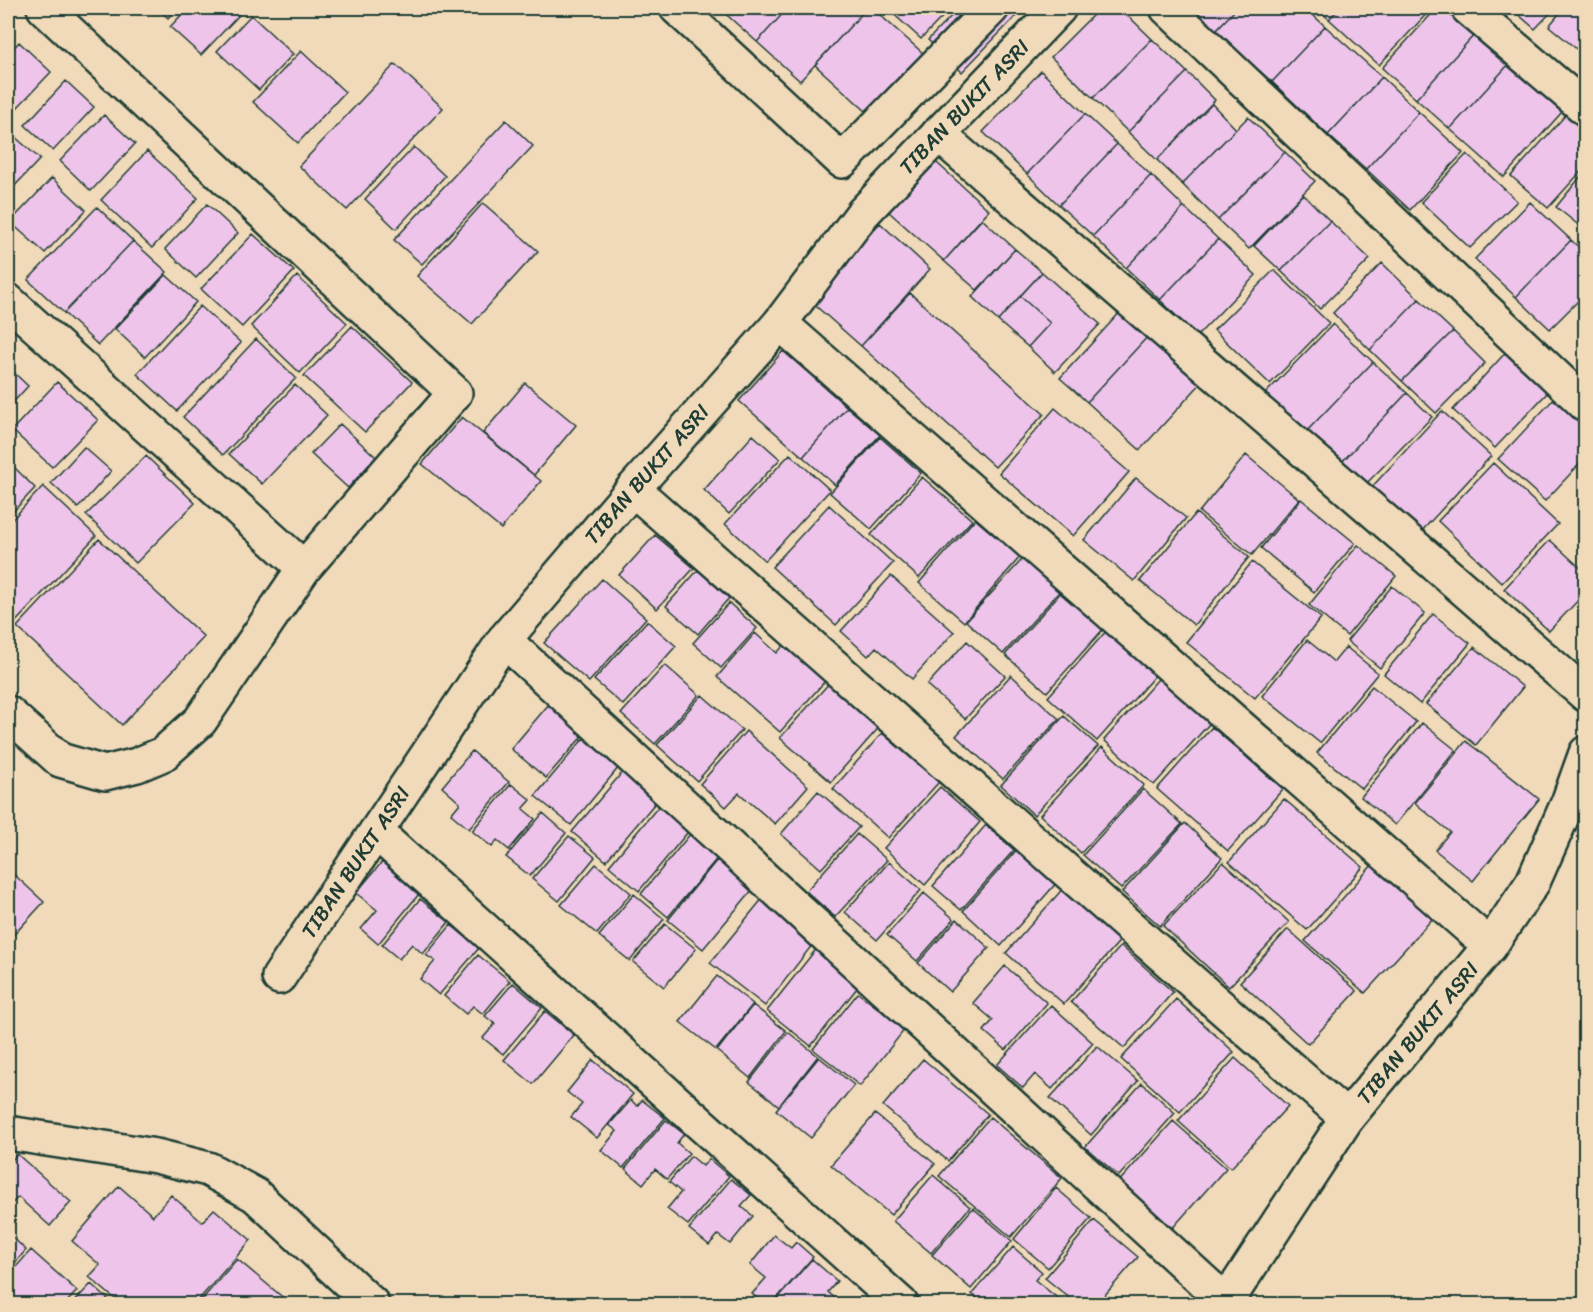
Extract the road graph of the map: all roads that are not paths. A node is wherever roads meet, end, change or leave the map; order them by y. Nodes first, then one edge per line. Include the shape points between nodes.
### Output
1 (45, 8) edge
2 (677, 8) edge
3 (992, 8) edge
4 (1059, 8) edge
5 (1167, 8) edge
6 (1468, 8) edge
7 (1586, 109) edge
8 (938, 134) junction
9 (8, 301) edge
10 (780, 323) junction
11 (1586, 405) edge
12 (633, 489) junction
13 (304, 568) junction
14 (504, 640) junction
15 (1586, 695) edge
16 (8, 713) edge
17 (1586, 753) edge
18 (1576, 805) edge
19 (376, 832) junction
20 (1490, 946) junction
21 (279, 977) dead end
22 (1347, 1118) junction
23 (8, 1133) edge
24 (1225, 1303) edge
25 (372, 1305) edge
26 (901, 1305) edge

1 - 13 street via 454,393
2 - 3 street via 842,161
4 - 8 street, TIBAN BUKIT ASRI
5 - 11 street
6 - 7 street
8 - 10 street, TIBAN BUKIT ASRI via 863,213
8 - 15 street
9 - 13 street
10 - 12 street, TIBAN BUKIT ASRI
10 - 20 street
12 - 14 street, TIBAN BUKIT ASRI
12 - 22 street
13 - 16 street via 200,721 163,754 105,773 60,760
14 - 19 street, TIBAN BUKIT ASRI
14 - 24 street
17 - 18 street, TIBAN BUKIT ASRI
18 - 20 street, TIBAN BUKIT ASRI via 1533,882
19 - 21 street, TIBAN BUKIT ASRI
19 - 26 street
20 - 22 street, TIBAN BUKIT ASRI
22 - 24 street, TIBAN BUKIT ASRI
23 - 25 street via 156,1156 208,1169 255,1196

